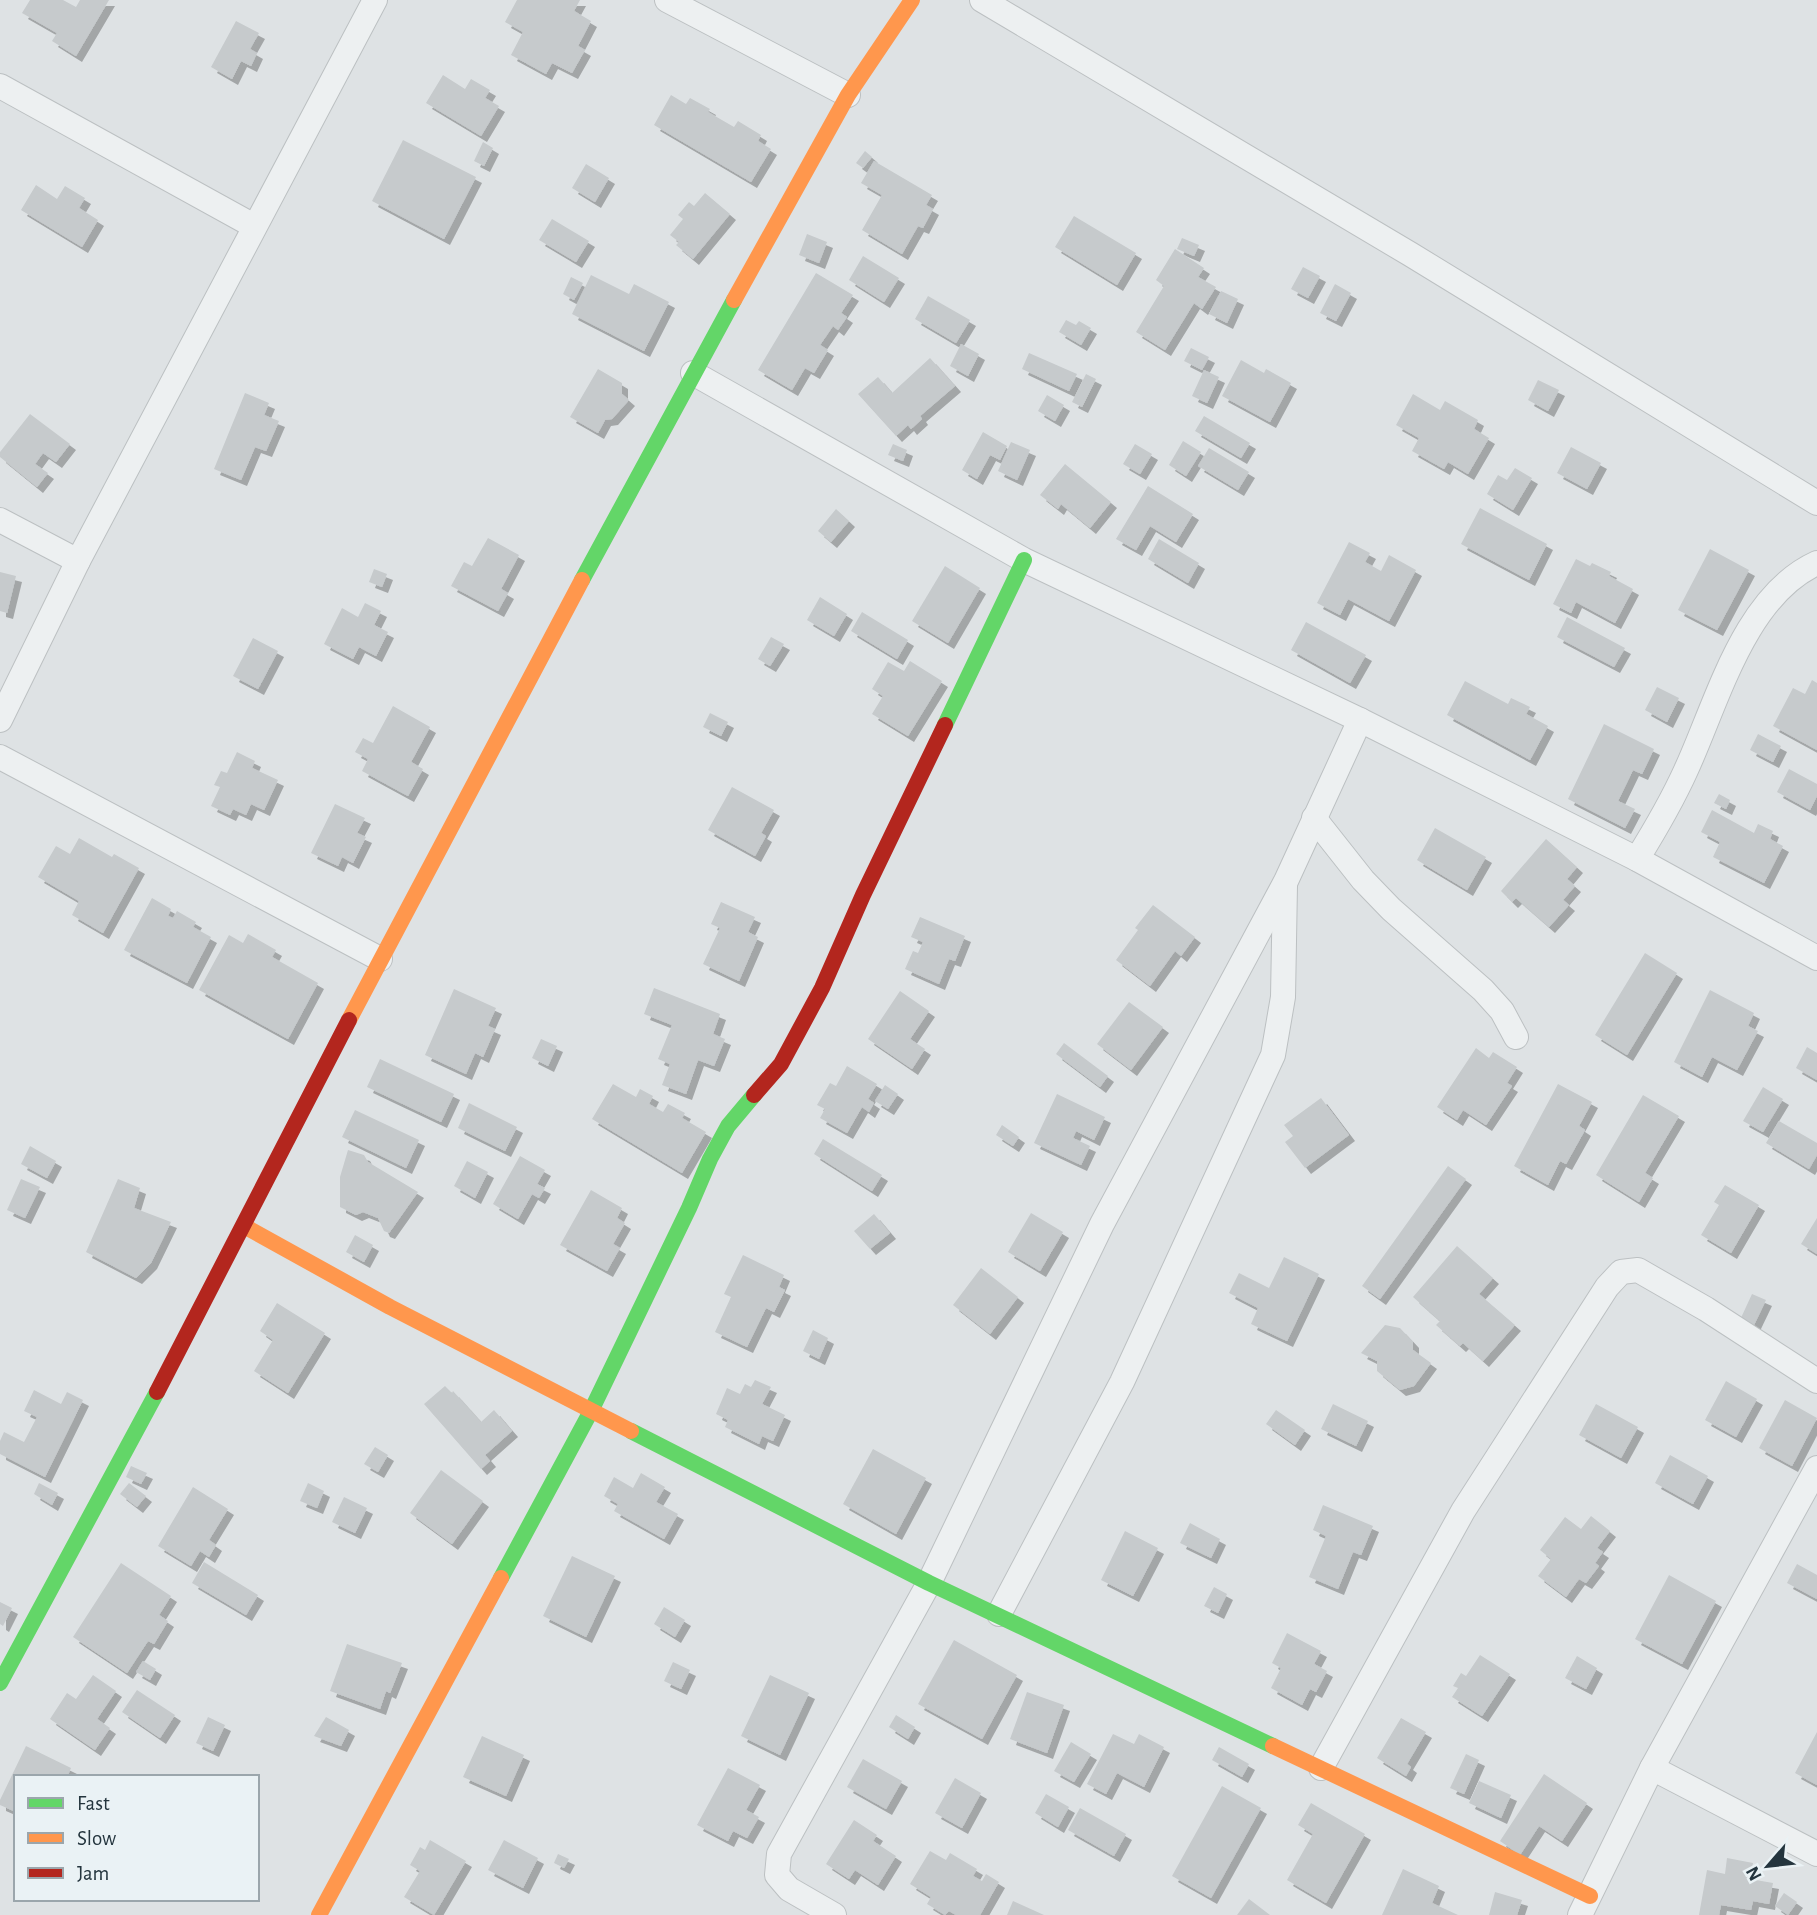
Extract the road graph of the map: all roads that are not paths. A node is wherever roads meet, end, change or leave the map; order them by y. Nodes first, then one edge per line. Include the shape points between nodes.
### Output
1 (375, 0) edge
2 (667, 0) edge
3 (912, 0) edge
4 (982, 0) edge
5 (0, 86) edge
6 (848, 96) junction
7 (254, 226) junction
8 (693, 373) junction
9 (1817, 503) edge
10 (0, 520) edge
11 (1024, 560) junction
12 (78, 561) junction
13 (1817, 563) edge
14 (0, 720) edge
15 (1360, 720) junction
16 (0, 757) edge
17 (1314, 818) junction
18 (1637, 859) junction
19 (1286, 881) junction
20 (1817, 958) edge
21 (380, 959) junction
22 (1516, 1037) dead end
23 (244, 1226) junction
24 (1817, 1381) edge
25 (591, 1411) junction
26 (1817, 1468) edge
27 (929, 1583) junction
28 (999, 1614) junction
29 (0, 1683) edge
30 (1321, 1768) junction
31 (1652, 1768) junction
32 (1817, 1854) edge
33 (1585, 1906) edge
34 (319, 1915) edge
35 (834, 1915) edge

1 - 7 street
2 - 6 street
3 - 6 street
4 - 9 street
5 - 7 street
6 - 8 street
7 - 12 street
8 - 11 street
8 - 21 street
10 - 12 street
11 - 15 street
11 - 25 street via 822,988 781,1064 728,1126
12 - 14 street
13 - 18 street via 1780,587 1747,634 1662,820
15 - 17 street
15 - 18 street
16 - 21 street
17 - 19 street
17 - 22 street via 1363,880 1502,1011
18 - 20 street
19 - 27 street via 1102,1224
19 - 28 street via 1283,997 1273,1055 1122,1382
21 - 23 street
23 - 25 street
23 - 29 street
24 - 30 street via 1638,1270 1621,1272 1463,1511
25 - 27 street
25 - 34 street
26 - 31 street
27 - 28 street
27 - 35 street via 779,1854 777,1875 789,1889
28 - 30 street
30 - 33 street
31 - 32 street
31 - 33 street

